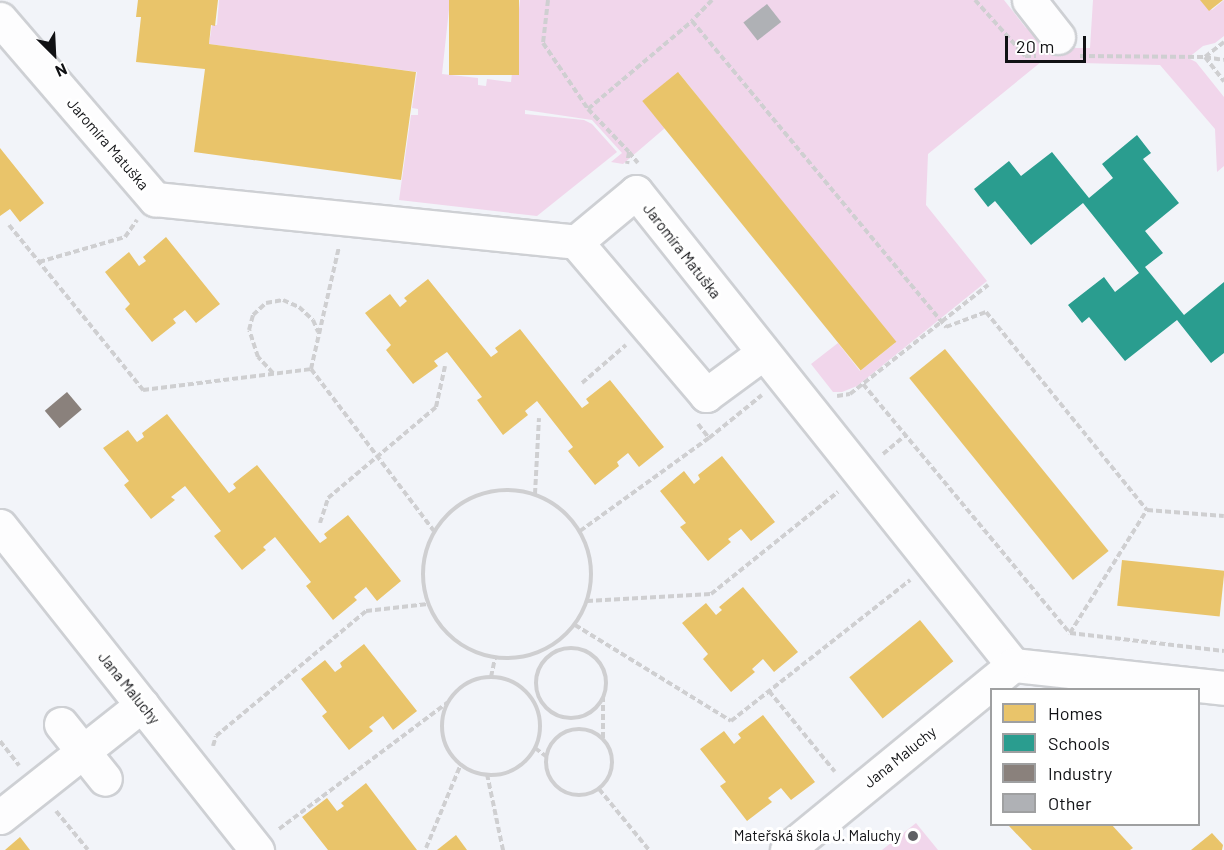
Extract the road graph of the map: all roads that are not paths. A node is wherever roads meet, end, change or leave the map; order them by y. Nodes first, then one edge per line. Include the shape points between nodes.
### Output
1 (1029, 0) edge
2 (0, 19) edge
3 (1058, 50) road end
4 (576, 242) junction
5 (763, 353) junction
6 (0, 526) edge
7 (1013, 665) junction
8 (1224, 688) edge
9 (142, 705) junction
10 (61, 724) dead end
11 (83, 752) junction
12 (105, 778) dead end
13 (0, 817) edge
14 (264, 843) edge
15 (787, 850) edge

1 - 3 street
2 - 4 street, Jaromíra Matuška via 155,198
4 - 5 street via 706,395
4 - 5 street, Jaromíra Matuška via 636,192
5 - 7 street, Jaromíra Matuška
6 - 9 street, Jana Maluchy
7 - 8 street
7 - 15 street, Jana Maluchy
9 - 11 street
9 - 14 street, Jana Maluchy
10 - 11 street
11 - 12 street
11 - 13 street

